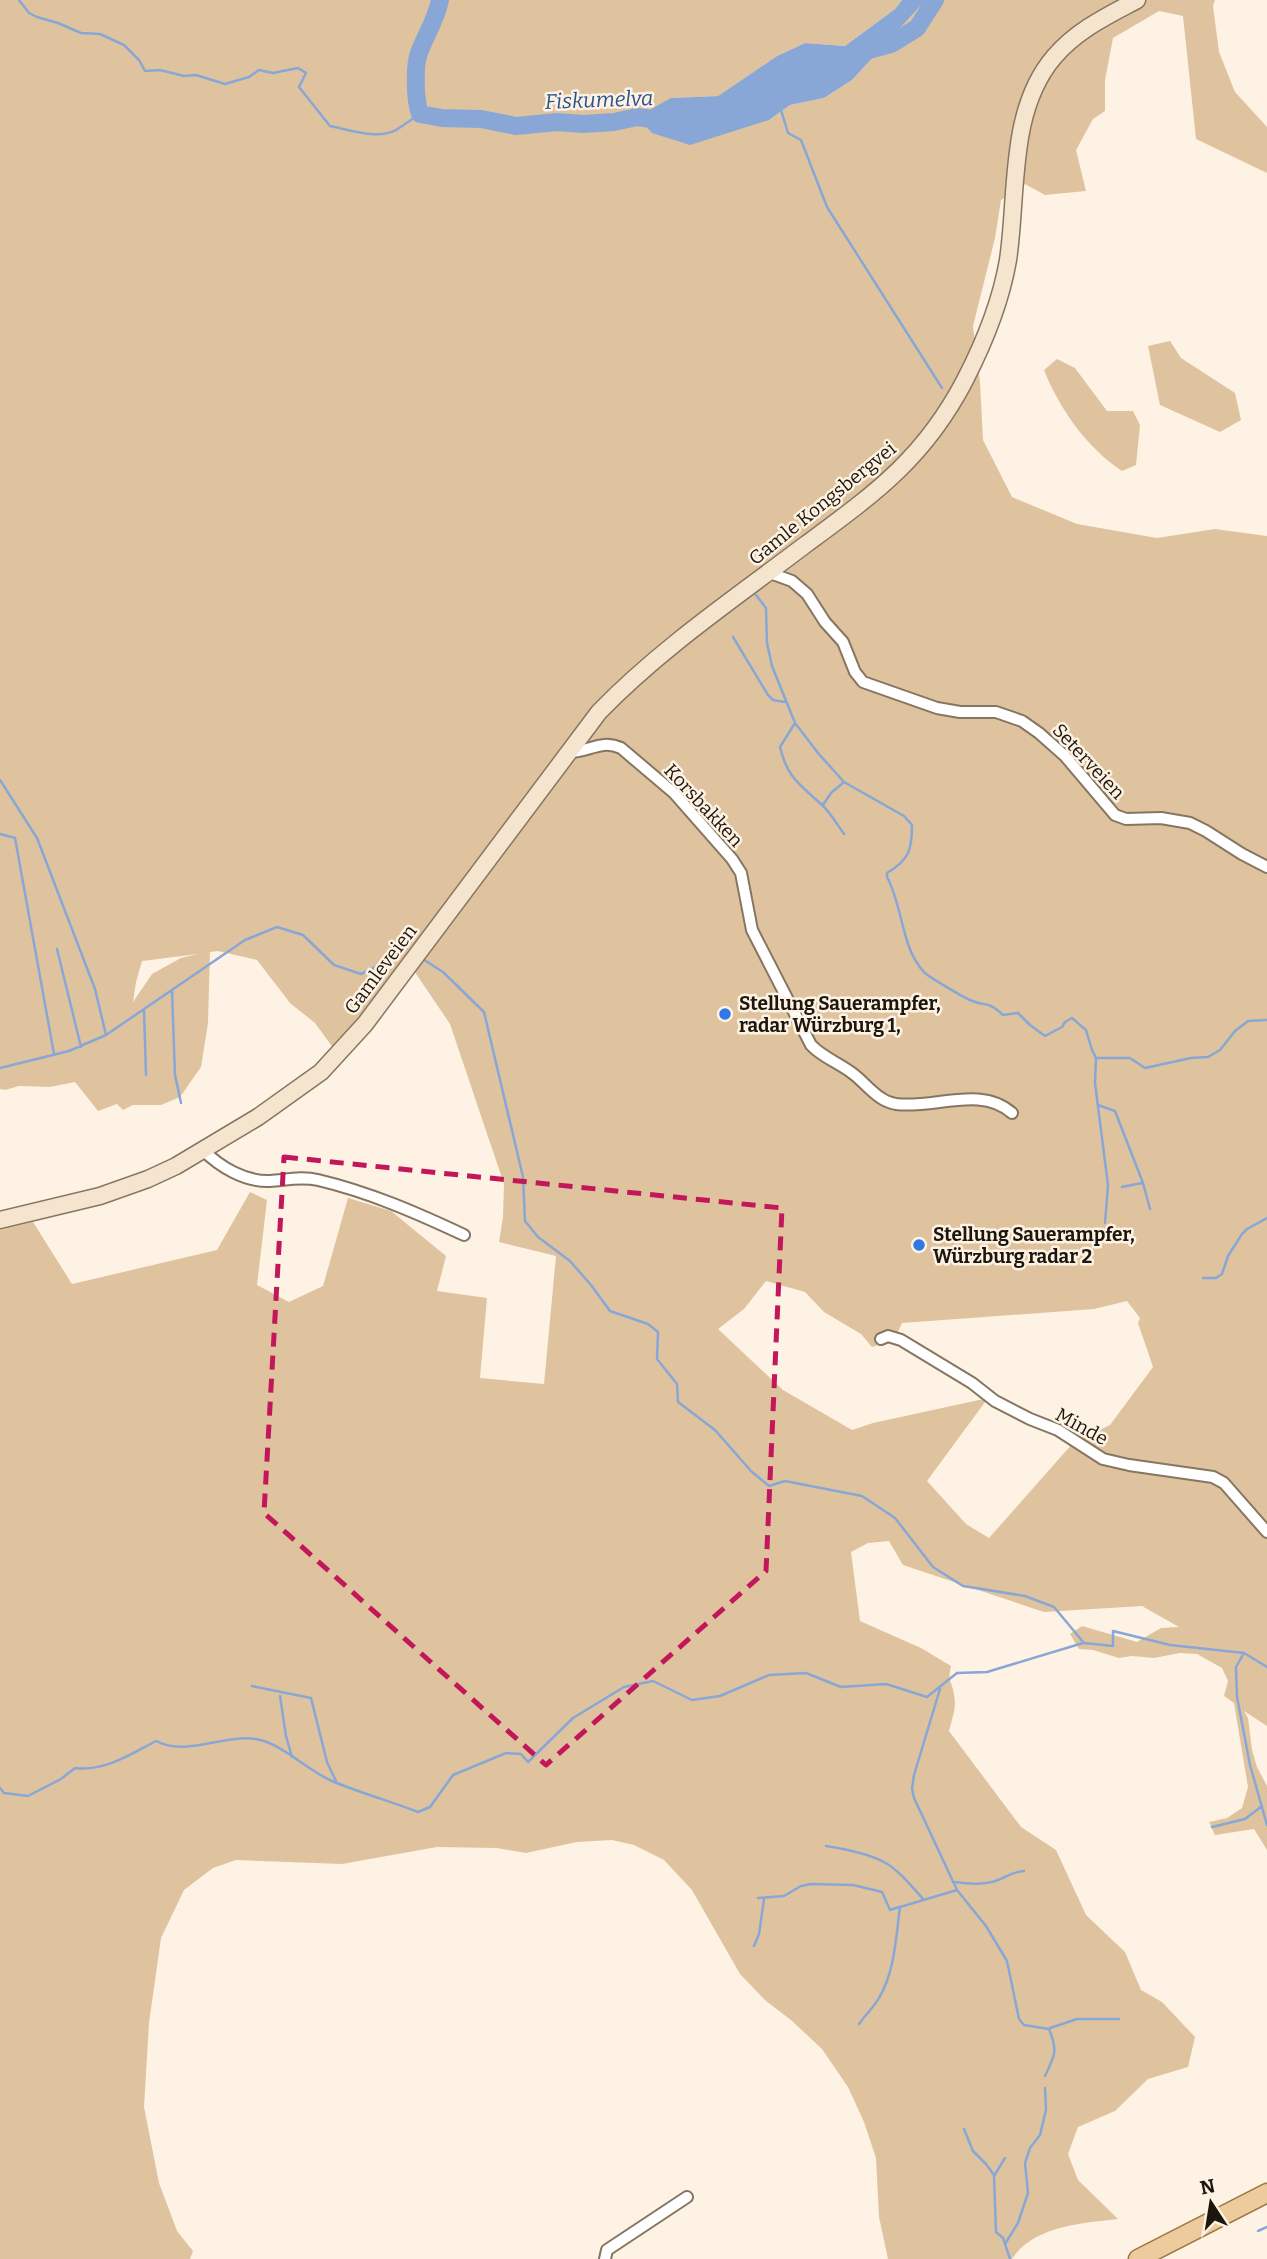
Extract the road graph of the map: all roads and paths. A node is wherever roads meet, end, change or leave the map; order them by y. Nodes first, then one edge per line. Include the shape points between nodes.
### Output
1 (1137, 0) edge
2 (770, 573) junction
3 (570, 752) junction
4 (554, 774) joint
5 (1267, 867) edge
6 (1013, 1113) dead end
7 (203, 1150) junction
8 (0, 1220) edge
9 (464, 1235) dead end
10 (881, 1339) dead end
11 (1267, 1532) edge
12 (1267, 2193) edge
13 (687, 2197) dead end
14 (605, 2259) edge
15 (1138, 2259) edge

1 - 2 main road, Gamle Kongsbergvei via 1069,41 1034,90 1021,137 1003,282 977,354 945,415 896,474
2 - 3 main road, Gamle Kongsbergvei via 622,689
2 - 5 street, Seterveien via 792,581 807,594 843,642 863,682 937,708 996,712 1022,721 1065,756 1115,815 1190,823
3 - 4 main road, Gamle Kongsbergvei
3 - 6 street, Korsbakken via 600,744 621,748 674,793 717,841 741,873 752,930 814,1048 889,1102 985,1099 1001,1103
4 - 7 main road, Gamleveien via 352,1041 304,1086
7 - 8 main road, Gamleveien via 128,1187
7 - 9 street via 221,1166 251,1179 315,1179 392,1203
10 - 11 street, Minde via 901,1340 1003,1405 1058,1430 1103,1459 1213,1476
12 - 15 main road
13 - 14 street via 607,2250

